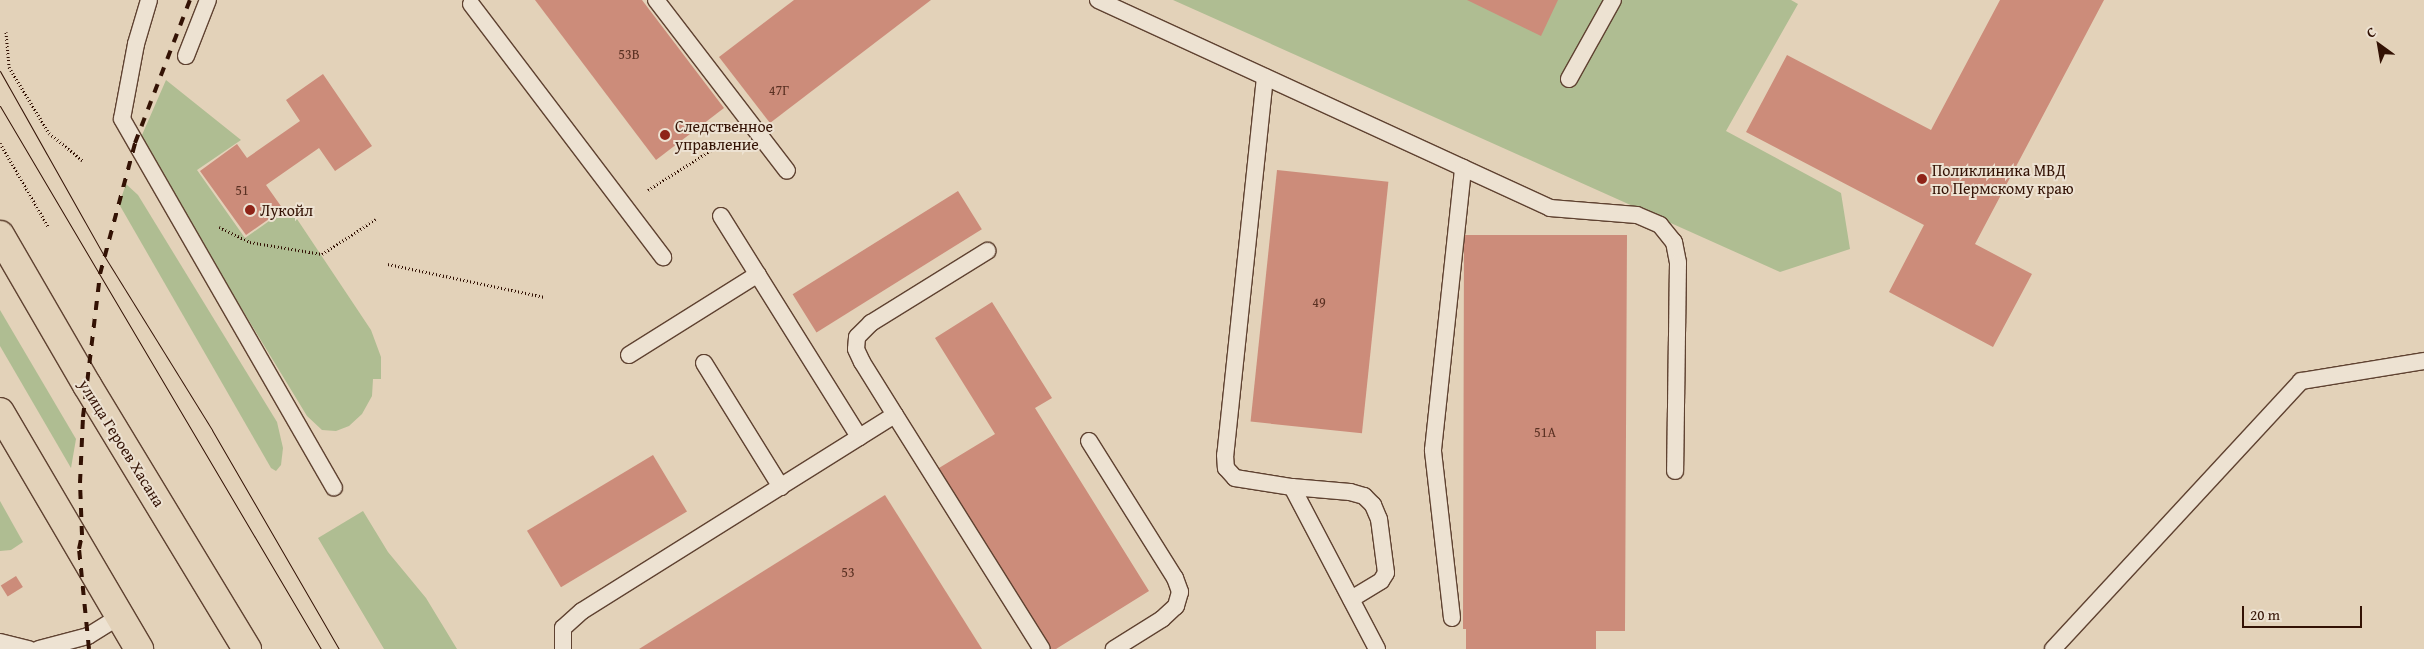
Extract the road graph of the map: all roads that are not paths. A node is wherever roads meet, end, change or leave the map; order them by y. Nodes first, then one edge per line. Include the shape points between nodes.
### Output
1 (149, 0) edge
2 (208, 0) edge
3 (1098, 0) edge
4 (1612, 0) edge
5 (661, 2) edge
6 (471, 4) dead end
7 (186, 56) dead end
8 (1265, 77) junction
9 (1569, 79) dead end
10 (1463, 168) junction
11 (787, 172) dead end
12 (721, 216) dead end
13 (0, 235) edge
14 (987, 251) dead end
15 (663, 256) dead end
16 (758, 274) junction
17 (629, 355) dead end
18 (2424, 361) edge
19 (704, 363) dead end
20 (0, 412) edge
21 (895, 415) junction
22 (859, 438) junction
23 (1089, 441) dead end
24 (1676, 471) dead end
25 (781, 486) junction
26 (334, 487) dead end
27 (1292, 487) junction
28 (1351, 599) junction
29 (119, 617) junction
30 (1452, 618) dead end
31 (0, 642) edge
32 (29, 649) edge
33 (39, 649) edge
34 (139, 649) edge
35 (247, 649) edge
36 (564, 649) edge
37 (1042, 649) edge
38 (1114, 649) edge
39 (1377, 649) edge
40 (2053, 649) edge

1 - 26 lane via 136,44 122,119
2 - 7 lane
3 - 8 lane
4 - 9 lane
5 - 11 lane
6 - 15 lane
8 - 10 lane
8 - 27 lane via 1225,455 1226,468 1235,478
10 - 24 lane via 1550,208 1637,215 1660,225 1674,242 1678,263
10 - 30 lane via 1433,450
12 - 16 lane
13 - 35 main road, улица Героев Хасана via 86,385
14 - 21 lane via 871,323 857,337 856,349 862,362
16 - 17 lane
16 - 22 lane
18 - 40 lane via 2301,381
19 - 25 lane
20 - 29 main road
21 - 22 lane
21 - 37 lane
22 - 25 lane
23 - 38 lane via 1175,578 1180,592 1176,606 1162,619
25 - 36 lane via 582,611 563,628
27 - 28 lane
27 - 28 lane via 1350,492 1364,496 1373,505 1379,519 1386,573 1381,581
28 - 39 lane
29 - 33 lane via 88,636
29 - 34 main road
31 - 32 lane

